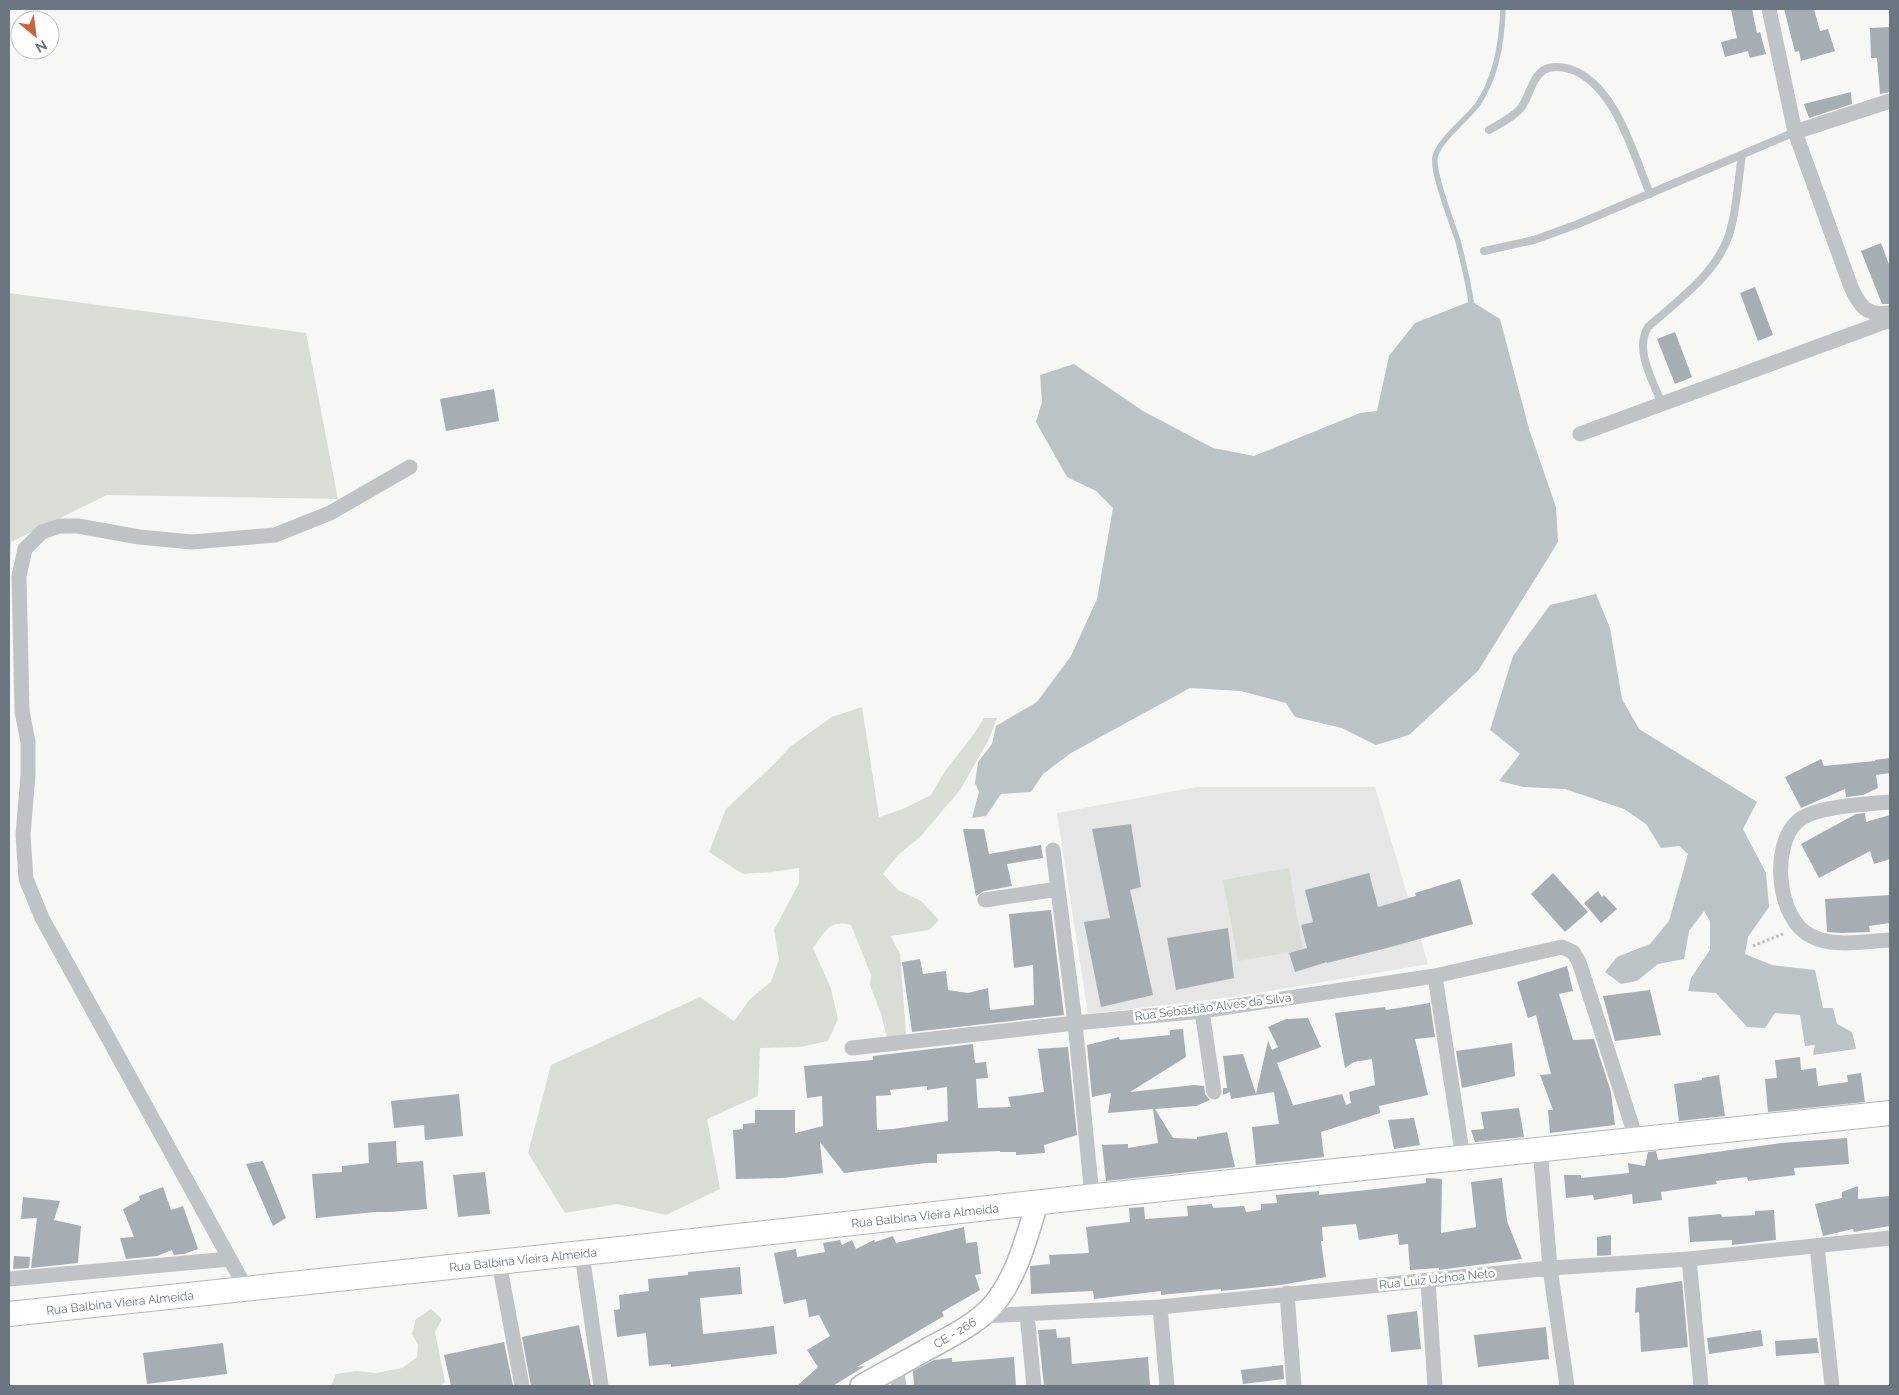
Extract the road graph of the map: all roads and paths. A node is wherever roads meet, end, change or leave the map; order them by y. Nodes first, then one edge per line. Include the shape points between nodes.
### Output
1 (1769, 9) edge
2 (1890, 101) edge
3 (1489, 130) dead end
4 (1795, 132) junction
5 (1742, 154) junction
6 (1650, 194) junction
7 (1484, 251) dead end
8 (1890, 312) edge
9 (1890, 320) edge
10 (1662, 404) junction
11 (1580, 434) dead end
12 (410, 467) dead end
13 (1890, 802) edge
14 (1053, 850) dead end
15 (1058, 889) junction
16 (985, 900) dead end
17 (1800, 927) junction
18 (1890, 940) edge
19 (1753, 946) dead end
20 (1435, 976) junction
21 (1202, 1011) junction
22 (1075, 1022) junction
23 (852, 1048) dead end
24 (1214, 1092) dead end
25 (1890, 1112) edge
26 (1636, 1138) junction
27 (1540, 1148) junction
28 (1463, 1158) junction
29 (1092, 1196) junction
30 (1036, 1204) junction
31 (1890, 1238) edge
32 (1817, 1246) junction
33 (582, 1254) junction
34 (230, 1259) junction
35 (1689, 1259) junction
36 (499, 1262) junction
37 (1550, 1268) junction
38 (9, 1279) edge
39 (1428, 1281) junction
40 (248, 1290) junction
41 (1287, 1293) junction
42 (1160, 1307) junction
43 (9, 1314) edge
44 (1027, 1314) junction
45 (983, 1316) junction
46 (898, 1376) edge
47 (522, 1386) edge
48 (601, 1386) edge
49 (861, 1386) edge
50 (1034, 1386) edge
51 (1167, 1386) edge
52 (1294, 1386) edge
53 (1435, 1386) edge
54 (1567, 1386) edge
55 (1702, 1386) edge
56 (1832, 1386) edge

1 - 4 street
2 - 4 street
3 - 6 lane via 1520,109 1543,71 1550,67 1576,71 1595,84 1610,102
4 - 5 lane
4 - 8 street via 1858,303 1867,310 1884,314
5 - 6 lane
5 - 10 lane via 1732,224 1723,248 1712,267 1648,327 1644,335 1644,356
6 - 7 lane via 1556,232
9 - 10 street
10 - 11 street
12 - 34 street via 330,513 275,535 192,542 60,526 42,532 25,549 18,576 22,711 28,742 23,835 26,879 42,918
13 - 17 street via 1820,810 1794,825 1785,839 1781,882 1789,911
14 - 15 street
15 - 16 street
15 - 22 street
17 - 18 street via 1811,936 1827,942
17 - 19 path
20 - 21 street, Rua Sebastião Alves da Silva
20 - 26 street, Rua Sebastião Alves da Silva via 1562,947 1570,950 1576,955 1584,975
20 - 28 street
21 - 22 street, Rua Sebastião Alves da Silva
21 - 24 street
22 - 23 street, Rua Sebastião Alves da Silva
22 - 29 street
25 - 26 main road, Rua Balbina Vieira Almeida
26 - 27 main road, Rua Balbina Vieira Almeida
27 - 28 main road, Rua Balbina Vieira Almeida
27 - 37 street
28 - 29 main road, Rua Balbina Vieira Almeida
29 - 30 main road, Rua Balbina Vieira Almeida
30 - 33 main road, Rua Balbina Vieira Almeida
30 - 45 street, CE - 266 via 1011,1278
31 - 32 street, Rua Luiz Uchoa Neto
32 - 35 street, Rua Luiz Uchoa Neto
32 - 56 street
33 - 36 main road, Rua Balbina Vieira Almeida
33 - 48 street
34 - 38 street
34 - 40 street
35 - 37 street, Rua Luiz Uchoa Neto
35 - 55 street
36 - 40 main road, Rua Balbina Vieira Almeida
36 - 47 street
37 - 39 street, Rua Luiz Uchoa Neto
37 - 54 street
39 - 41 street, Rua Luiz Uchoa Neto
39 - 53 street
40 - 43 main road, Rua Balbina Vieira Almeida
41 - 42 street, Rua Luiz Uchoa Neto
41 - 52 street
42 - 44 street, Rua Luiz Uchoa Neto
42 - 51 street
44 - 45 street, Rua Luiz Uchoa Neto
44 - 50 street
45 - 46 street, CE - 266 via 946,1339
46 - 49 street, CE - 266

